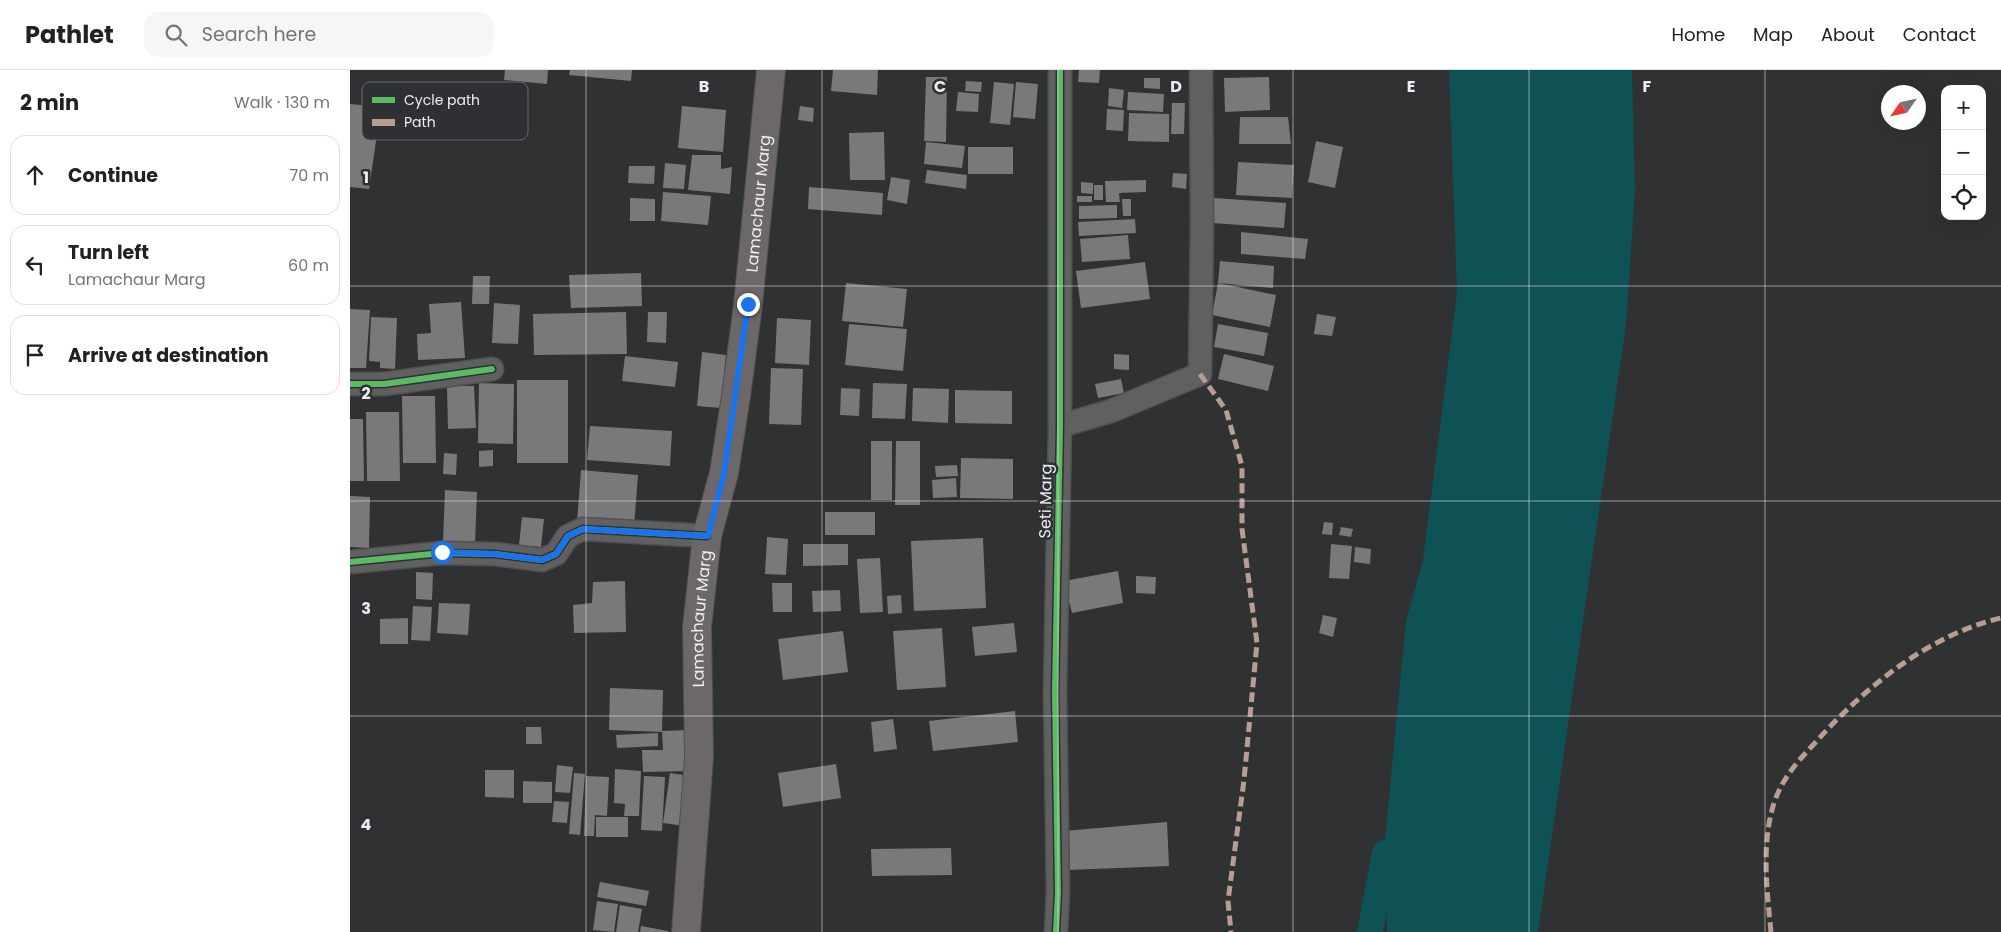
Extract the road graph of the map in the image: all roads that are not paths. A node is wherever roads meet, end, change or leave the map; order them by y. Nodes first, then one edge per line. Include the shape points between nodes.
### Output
1 (771, 70) edge
2 (1060, 70) edge
3 (1200, 70) edge
4 (492, 369) dead end
5 (350, 384) edge
6 (1060, 426) junction
7 (708, 536) junction
8 (350, 562) edge
9 (686, 932) edge
10 (1056, 932) edge

1 - 7 main road, Lamachaur Marg via 738,386 724,474
2 - 6 street, Seti Marg
3 - 6 street via 1200,374 1112,411
4 - 5 street via 384,384
6 - 10 street, Seti Marg via 1055,692
7 - 8 street via 583,529 568,536 556,554 542,560 442,552
7 - 9 main road, Lamachaur Marg via 697,627 699,757

